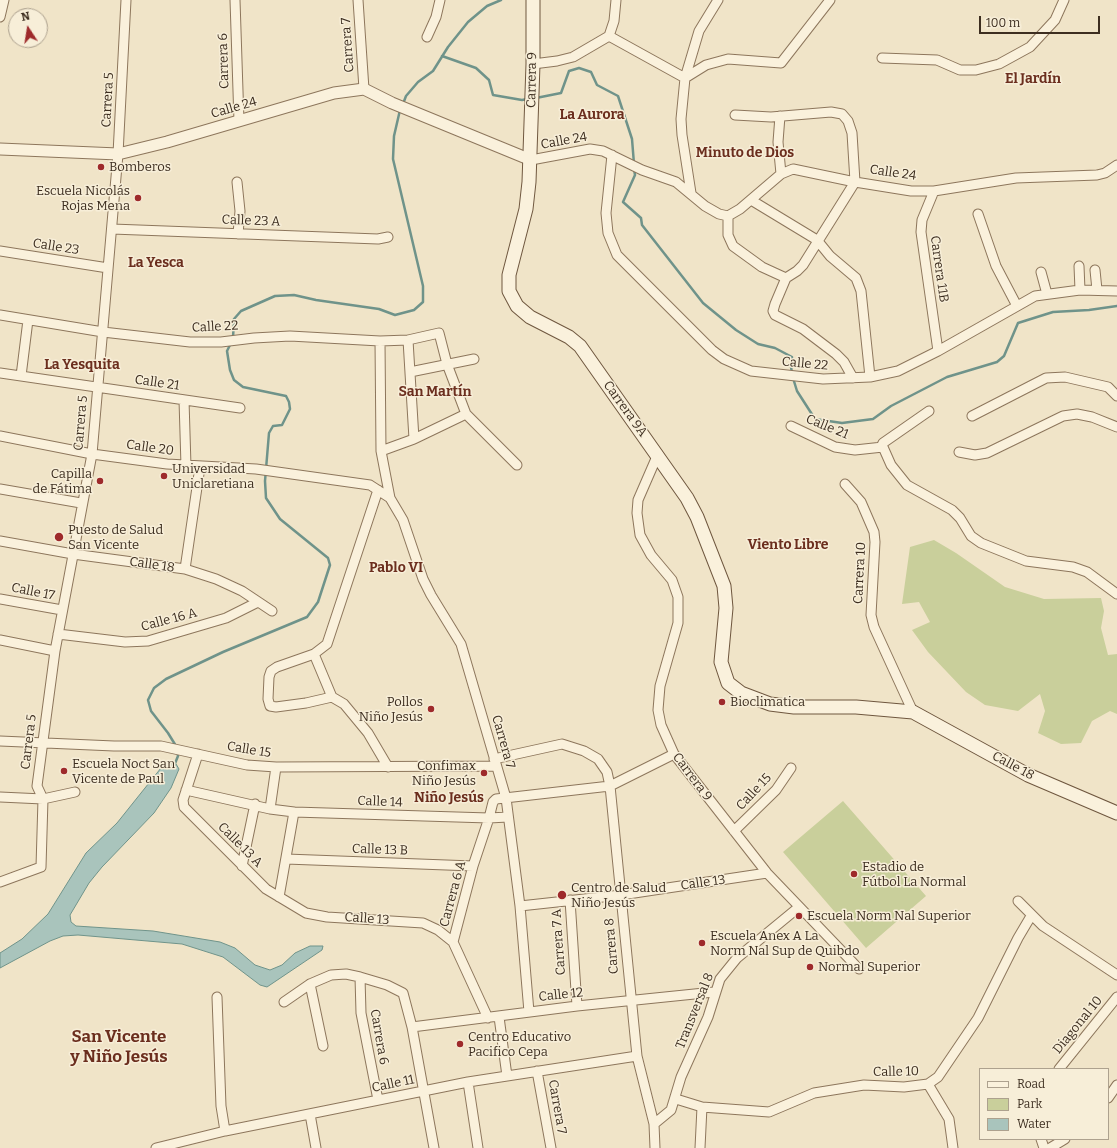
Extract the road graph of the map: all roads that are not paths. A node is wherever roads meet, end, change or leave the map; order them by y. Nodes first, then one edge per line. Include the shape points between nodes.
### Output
1 (4, 0) edge
2 (126, 0) edge
3 (235, 0) edge
4 (358, 0) edge
5 (440, 0) edge
6 (533, 0) edge
7 (616, 0) edge
8 (718, 0) edge
9 (830, 0) edge
10 (1064, 0) edge
11 (0, 17) edge
12 (609, 36) junction
13 (427, 37) dead end
14 (882, 58) dead end
15 (533, 64) junction
16 (685, 78) junction
17 (364, 89) junction
18 (734, 115) dead end
19 (780, 116) junction
20 (239, 121) junction
21 (0, 149) edge
22 (118, 154) junction
23 (612, 155) junction
24 (531, 160) junction
25 (1117, 165) edge
26 (781, 174) junction
27 (237, 182) dead end
28 (855, 182) junction
29 (934, 192) junction
30 (691, 193) junction
31 (751, 200) junction
32 (978, 214) dead end
33 (728, 216) junction
34 (112, 229) junction
35 (238, 234) junction
36 (388, 236) dead end
37 (817, 240) junction
38 (0, 251) edge
39 (1079, 266) dead end
40 (108, 268) junction
41 (1095, 270) dead end
42 (1041, 272) dead end
43 (786, 278) junction
44 (1080, 290) junction
45 (1097, 290) junction
46 (1117, 291) edge
47 (1047, 294) junction
48 (1017, 306) junction
49 (0, 315) edge
50 (28, 320) junction
51 (103, 332) junction
52 (408, 340) junction
53 (380, 341) junction
54 (938, 351) junction
55 (474, 359) dead end
56 (447, 364) junction
57 (410, 372) junction
58 (0, 373) edge
59 (21, 376) junction
60 (870, 377) junction
61 (853, 378) junction
62 (97, 387) junction
63 (1117, 395) edge
64 (184, 400) junction
65 (240, 408) dead end
66 (929, 411) dead end
67 (466, 414) junction
68 (972, 416) dead end
69 (791, 426) dead end
70 (1117, 427) edge
71 (0, 436) edge
72 (414, 439) junction
73 (879, 447) junction
74 (381, 451) junction
75 (959, 452) dead end
76 (92, 454) junction
77 (658, 454) junction
78 (517, 465) dead end
79 (186, 466) junction
80 (200, 467) junction
81 (845, 484) dead end
82 (0, 489) edge
83 (378, 490) junction
84 (390, 498) junction
85 (81, 503) junction
86 (0, 541) edge
87 (73, 554) junction
88 (185, 569) junction
89 (1117, 594) edge
90 (0, 599) edge
91 (258, 602) junction
92 (62, 610) junction
93 (272, 611) dead end
94 (58, 634) junction
95 (0, 640) edge
96 (55, 651) junction
97 (314, 654) junction
98 (332, 697) junction
99 (913, 712) junction
100 (0, 740) edge
101 (42, 743) junction
102 (584, 751) joint
103 (198, 754) junction
104 (674, 754) junction
105 (495, 763) junction
106 (276, 767) junction
107 (388, 767) junction
108 (791, 768) dead end
109 (610, 786) junction
110 (186, 790) junction
111 (75, 792) dead end
112 (0, 797) edge
113 (506, 798) junction
114 (43, 799) junction
115 (255, 804) junction
116 (270, 809) junction
117 (294, 812) junction
118 (1117, 812) edge
119 (508, 817) junction
120 (489, 818) junction
121 (734, 831) junction
122 (286, 859) junction
123 (242, 866) junction
124 (473, 866) junction
125 (767, 874) junction
126 (0, 882) edge
127 (621, 895) junction
128 (280, 897) junction
129 (570, 900) junction
130 (1018, 901) dead end
131 (520, 906) junction
132 (799, 907) junction
133 (1031, 916) junction
134 (453, 942) junction
135 (859, 969) dead end
136 (1117, 975) edge
137 (360, 977) junction
138 (310, 984) junction
139 (714, 992) junction
140 (217, 997) dead end
141 (1117, 997) edge
142 (630, 1001) junction
143 (284, 1002) dead end
144 (577, 1006) junction
145 (529, 1012) junction
146 (499, 1016) junction
147 (488, 1018) junction
148 (412, 1026) junction
149 (322, 1046) dead end
150 (637, 1056) junction
151 (1060, 1068) edge
152 (537, 1071) junction
153 (506, 1076) junction
154 (468, 1082) junction
155 (928, 1084) junction
156 (1117, 1085) edge
157 (423, 1090) junction
158 (1109, 1097) edge
159 (676, 1099) junction
160 (378, 1100) junction
161 (702, 1107) junction
162 (310, 1114) junction
163 (654, 1124) junction
164 (225, 1131) junction
165 (1063, 1140) edge
166 (156, 1148) edge
167 (316, 1148) edge
168 (434, 1148) edge
169 (478, 1148) edge
170 (551, 1148) edge
171 (655, 1148) edge
172 (700, 1148) edge
173 (954, 1148) edge
174 (1050, 1148) edge

1 - 11 street
2 - 22 street, Carrera 5
3 - 20 street, Carrera 6
4 - 17 street, Carrera 7
5 - 13 street
6 - 15 main road, Carrera 9
7 - 12 street via 614,21
8 - 16 street via 699,31
9 - 16 street via 781,63 728,59 706,65
10 - 14 street via 1055,20 1030,47 999,64 976,70 960,70 937,60
12 - 15 street via 573,57
12 - 16 street
15 - 24 main road, Carrera 9
16 - 30 street via 681,119
17 - 20 street, Calle 24 via 334,93
17 - 24 street, Calle 24
18 - 19 street
19 - 26 street via 778,142
19 - 28 street via 831,112 846,117 852,134
20 - 22 street, Calle 24
21 - 22 street, Calle 24
22 - 34 street, Carrera 5
23 - 24 street, Calle 24 via 590,149
23 - 30 street, Calle 24 via 642,170 676,182
23 - 61 street, Calle 22 via 606,213 608,233 616,255 712,350 751,371 823,379
24 - 77 main road, Carrera 9A via 526,209 509,275 509,291 517,306 530,317 569,337 580,346
25 - 29 street, Calle 24 via 1097,175 1016,178
26 - 28 street, Calle 24 via 787,170 798,169
26 - 31 street, Calle 24
27 - 35 street via 240,211
28 - 29 street, Calle 24
28 - 37 street
29 - 54 street, Carrera 11B via 922,220 921,232
30 - 33 street, Calle 24 via 705,206
31 - 33 street, Calle 24
31 - 37 street
32 - 48 street via 996,266
33 - 43 street via 728,235 733,246 762,267
34 - 35 street, Calle 23 A
34 - 40 street, Carrera 5
35 - 36 street, Calle 23 A via 378,239
37 - 43 street via 803,265
37 - 60 street via 830,256 856,278 862,290
38 - 40 street, Calle 23
39 - 44 street
40 - 51 street, Carrera 5
41 - 45 street
42 - 47 street
43 - 61 street via 775,304 775,315 803,329 836,354
44 - 45 street, Calle 22
44 - 47 street, Calle 22
45 - 46 street, Calle 22
47 - 48 street, Calle 22 via 1035,296
48 - 54 street, Calle 22
49 - 50 street, Calle 22
50 - 51 street, Calle 22
50 - 59 street
51 - 53 street, Calle 22 via 190,342 290,336
51 - 62 street, Carrera 5
52 - 53 street, Calle 22
52 - 56 street, Calle 22 via 439,333
52 - 57 street
53 - 74 street
54 - 60 street, Calle 22 via 898,371
55 - 56 street
56 - 57 street
56 - 67 street
57 - 72 street
58 - 59 street, Calle 21
59 - 62 street, Calle 21
60 - 61 street, Calle 22
62 - 64 street, Calle 21
62 - 76 street, Carrera 5
63 - 68 street via 1108,387 1065,377 1046,378
64 - 65 street, Calle 21
64 - 79 street
66 - 73 street
67 - 72 street
67 - 78 street
69 - 73 street, Calle 21 via 835,447 855,450
70 - 75 street via 1092,417 1077,414 1063,416 1005,442 987,453 975,455
71 - 76 street, Calle 20
72 - 74 street
73 - 89 street via 884,449 891,465 907,485 952,510 971,536 981,543 1026,561 1073,567 1087,572
74 - 84 street
76 - 79 street, Calle 20
76 - 85 street, Carrera 5
77 - 99 main road, Carrera 9A via 697,517 724,586 726,608 721,662 728,682 741,694 770,704
77 - 104 street, Carrera 9 via 638,500 638,524 640,535 651,555 672,580 678,597 678,622 660,686 658,710 661,725
79 - 80 street, Calle 20
80 - 83 street, Calle 20 via 272,471 370,485
80 - 88 street
81 - 99 street, Carrera 10 via 861,502 874,532 871,615
82 - 85 street
83 - 84 street, Calle 20
83 - 97 street via 330,639
84 - 105 street, Carrera 7 via 403,520 423,579 461,644
85 - 87 street, Carrera 5
86 - 87 street, Calle 18
87 - 88 street, Calle 18
87 - 92 street, Carrera 5
88 - 91 street, Calle 18 via 216,579
90 - 92 street, Calle 17
91 - 93 street, Calle 18
91 - 94 street, Calle 16 A via 226,618 148,641 126,642
92 - 94 street, Carrera 5
94 - 96 street, Carrera 5
95 - 96 street
96 - 101 street, Carrera 5
97 - 98 street
97 - 98 street via 277,667 271,672 268,704 276,707
98 - 107 street via 344,704 368,733
99 - 118 main road, Calle 18 via 1028,775
100 - 101 street, Calle 15
101 - 103 street, Calle 15 via 161,746
101 - 114 street, Carrera 5 via 37,786
102 - 105 street, Calle 15 via 562,744
102 - 109 street, Carrera 8 via 604,766
103 - 106 street, Calle 15 via 247,765
103 - 110 street
104 - 109 street
104 - 121 street, Carrera 9
105 - 107 street, Calle 15
105 - 113 street, Carrera 7
106 - 107 street, Calle 15
106 - 116 street
108 - 121 street, Calle 15 via 776,790
109 - 113 street
109 - 127 street, Carrera 8
110 - 115 street, Calle 14
110 - 123 street, Calle 13 A via 184,807
111 - 114 street
112 - 114 street
113 - 119 street, Carrera 7
113 - 120 street via 494,800
114 - 126 street, Carrera 5 via 41,867
115 - 116 street, Calle 14
115 - 123 street
116 - 117 street, Calle 14
117 - 120 street, Calle 14
117 - 122 street
119 - 120 street, Calle 14
119 - 131 street, Carrera 7
120 - 124 street, Carrera 6 A
121 - 125 street, Carrera 9
122 - 124 street, Calle 13 B
122 - 128 street
123 - 128 street, Calle 13 A via 266,889
124 - 134 street, Carrera 6 A
125 - 127 street, Calle 13
125 - 132 street, Carrera 9
127 - 129 street, Calle 13
127 - 142 street, Carrera 8
128 - 134 street, Calle 13 via 306,913 328,917 423,923 438,930
129 - 131 street, Calle 13
129 - 144 street, Carrera 7 A
130 - 133 street
131 - 145 street, Carrera 7
132 - 135 street, Carrera 9
132 - 139 street, Transversal 8 via 737,958 720,979
133 - 136 street
133 - 155 street, Calle 10 via 978,1018 938,1077
134 - 147 street, Carrera 6 A
137 - 138 street via 346,974 331,975
137 - 148 street via 403,992
137 - 160 street, Carrera 6 via 361,1013
138 - 143 street
138 - 149 street
139 - 142 street, Calle 12
139 - 159 street, Transversal 8 via 708,1017 681,1077
140 - 164 street via 221,1106
141 - 151 street, Diagonal 10
142 - 144 street, Calle 12
142 - 150 street, Carrera 8
144 - 145 street, Calle 12
145 - 146 street, Calle 12
146 - 147 street, Calle 12
146 - 153 street
147 - 148 street, Calle 12
148 - 157 street
150 - 152 street, Calle 11
150 - 163 street, Carrera 8
152 - 153 street, Calle 11
152 - 170 street, Carrera 7
153 - 154 street, Calle 11
154 - 157 street, Calle 11
154 - 169 street
155 - 161 street, Calle 10 via 904,1087 864,1085 814,1093 769,1112
155 - 173 street via 949,1120
156 - 158 street
157 - 160 street, Calle 11
157 - 168 street
159 - 161 street, Calle 10
159 - 163 street, Transversal 8 via 668,1114
160 - 162 street, Calle 11
161 - 172 street
162 - 164 street, Calle 11
162 - 167 street
163 - 171 street, Carrera 8
164 - 166 street, Calle 11
165 - 174 street

